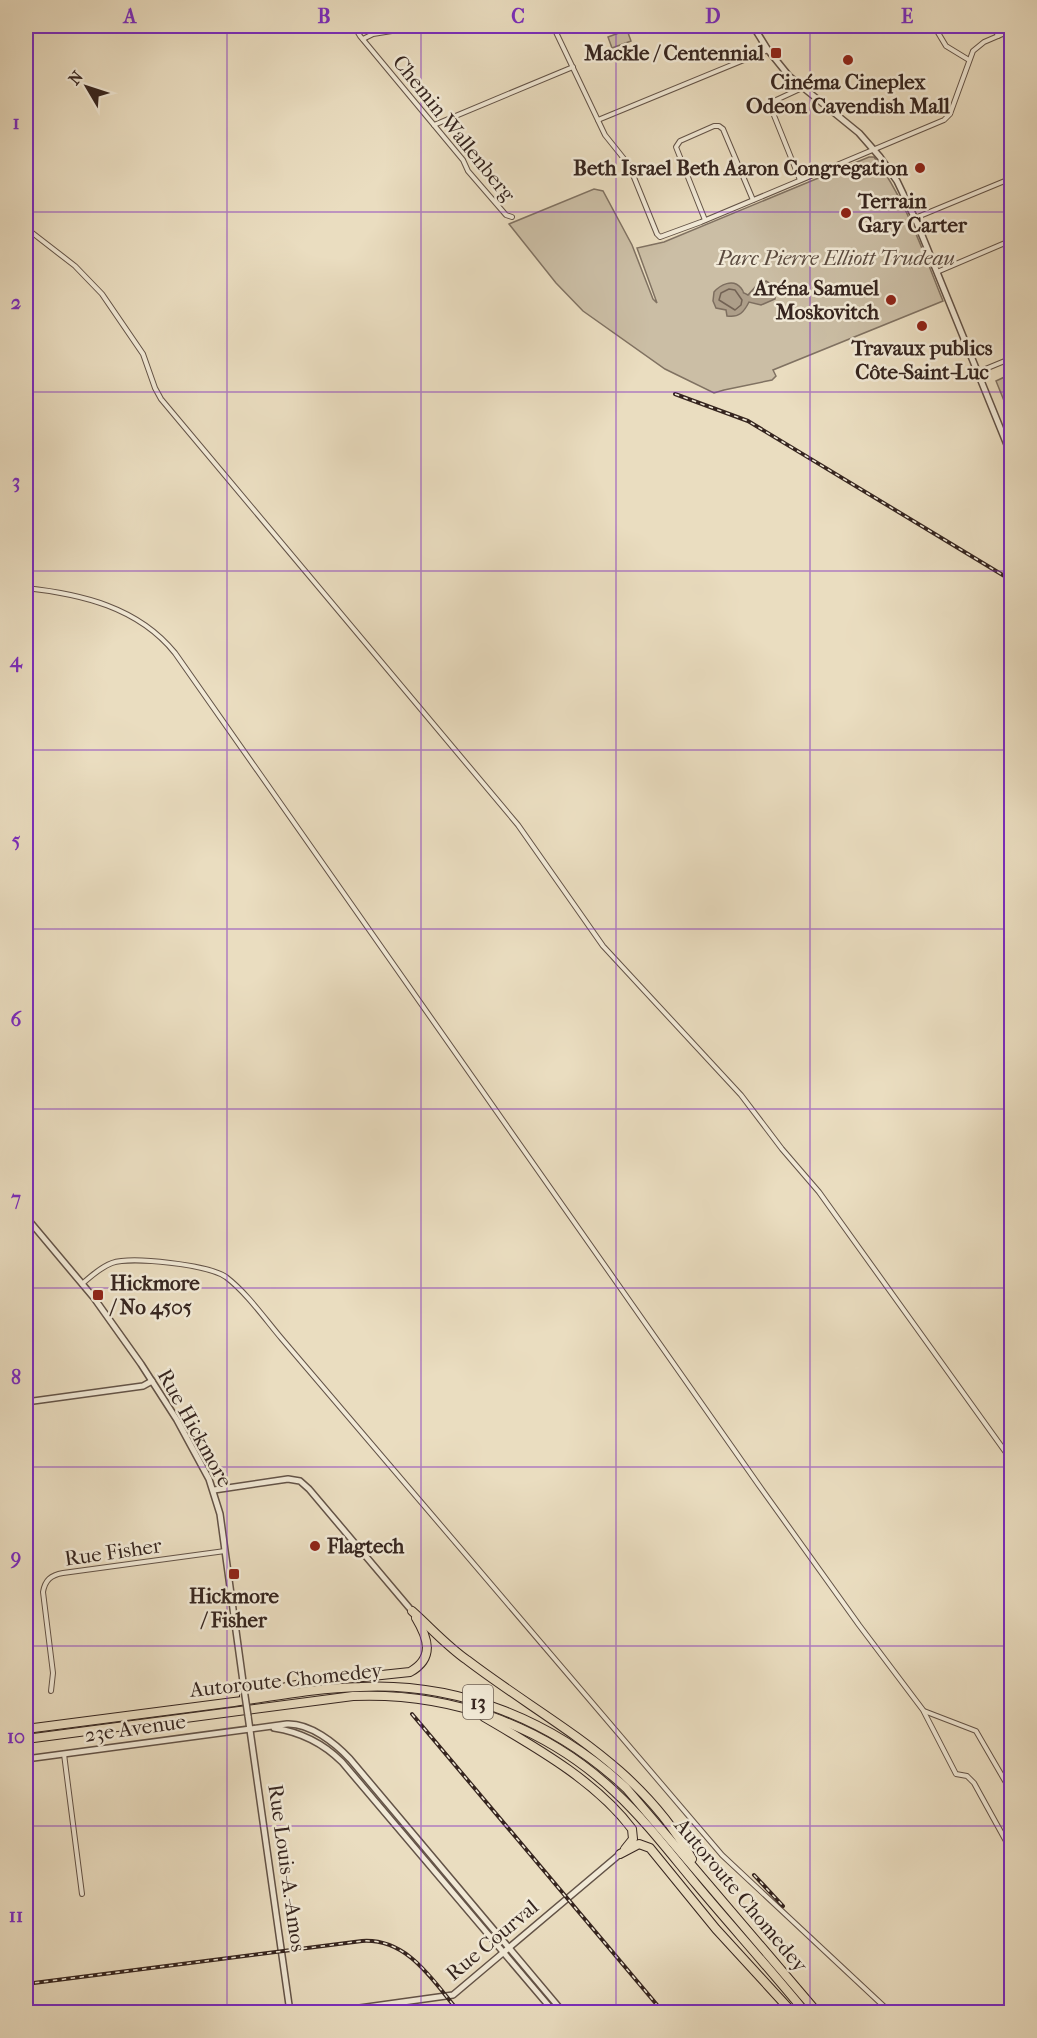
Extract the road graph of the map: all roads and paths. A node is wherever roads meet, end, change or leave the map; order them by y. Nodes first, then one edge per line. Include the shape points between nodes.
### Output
1 (354, 26) edge
2 (423, 26) edge
3 (553, 26) edge
4 (753, 26) edge
5 (936, 26) edge
6 (994, 26) edge
7 (1011, 30) edge
8 (998, 36) junction
9 (363, 39) junction
10 (768, 50) junction
11 (969, 60) junction
12 (573, 67) junction
13 (802, 88) junction
14 (598, 120) junction
15 (434, 125) junction
16 (874, 150) junction
17 (1011, 178) edge
18 (800, 180) junction
19 (753, 200) junction
20 (512, 217) dead end
21 (915, 218) junction
22 (705, 220) junction
23 (26, 228) edge
24 (1011, 240) edge
25 (937, 272) junction
26 (1011, 358) edge
27 (978, 372) junction
28 (1011, 456) edge
29 (26, 588) edge
30 (26, 1217) edge
31 (82, 1284) junction
32 (152, 1381) junction
33 (26, 1401) edge
34 (1011, 1461) edge
35 (214, 1490) junction
36 (225, 1551) junction
37 (412, 1611) junction
38 (51, 1691) dead end
39 (192, 1707) junction
40 (471, 1709) junction
41 (923, 1710) junction
42 (26, 1729) edge
43 (250, 1729) junction
44 (26, 1738) edge
45 (64, 1754) junction
46 (26, 1759) edge
47 (1011, 1793) edge
48 (1011, 1852) edge
49 (620, 1854) junction
50 (702, 1876) junction
51 (82, 1894) dead end
52 (506, 1950) junction
53 (554, 2009) edge
54 (290, 2013) edge
55 (331, 2013) edge
56 (563, 2013) edge
57 (792, 2013) edge
58 (806, 2013) edge
59 (816, 2013) edge
60 (890, 2013) edge

1 - 9 street, Chemin Wallenberg
2 - 9 street
3 - 12 street
4 - 10 street
5 - 11 street via 946,46
6 - 8 street
7 - 8 street
8 - 11 street via 979,45
9 - 15 street, Chemin Wallenberg
10 - 13 street
10 - 14 street
11 - 16 street via 948,117
12 - 14 street
12 - 15 street
13 - 16 street via 849,124
13 - 18 street via 774,101 771,108
14 - 22 street via 608,140 629,165 659,236
15 - 20 street, Chemin Wallenberg via 463,159 468,171
16 - 18 street
16 - 21 street via 897,181
17 - 21 street
18 - 19 street
19 - 22 street
19 - 22 street via 723,129 714,126 680,141 676,148
21 - 25 street
23 - 34 street via 75,266 102,294 143,354 161,399 518,825 603,946 741,1095 819,1192
24 - 25 street
25 - 27 street
26 - 27 street
27 - 28 street
29 - 41 street via 113,606 167,642 806,1551
30 - 31 street, Rue Hickmore
31 - 32 street, Rue Hickmore
31 - 60 street via 105,1266 125,1261 200,1268 229,1280 722,1855
32 - 33 street via 143,1386
32 - 35 street, Rue Hickmore
35 - 36 street, Rue Hickmore
35 - 37 street via 284,1479 302,1483
36 - 38 street, Rue Fisher via 49,1578 43,1593 53,1673
36 - 43 street, Rue Hickmore, bridge
37 - 39 highway via 425,1633 427,1648 421,1662 410,1672 298,1684
37 - 50 highway via 469,1662 620,1769 676,1832
39 - 42 highway, Autoroute Chomedey / 13
39 - 50 highway, Autoroute Chomedey / 13 via 370,1686 419,1689 483,1703 548,1731 604,1769 638,1801
40 - 44 highway, Autoroute Chomedey / 13 via 401,1697 345,1697
40 - 49 highway via 559,1763 596,1792 634,1834
40 - 58 highway, Autoroute Chomedey / 13 via 545,1740 609,1786
41 - 47 street via 976,1731
41 - 48 street via 956,1774 967,1776 974,1783
43 - 45 street, 23e Avenue
43 - 52 street, 23e Avenue via 267,1727 302,1735 338,1758
43 - 54 street, Rue Louis-A.-Amos
45 - 46 street, 23e Avenue
45 - 51 street
49 - 52 street, Rue Courval
49 - 57 highway via 639,1844 650,1848
50 - 59 highway, Autoroute Chomedey / 13
52 - 53 street, 23e Avenue
52 - 55 street, Rue Courval via 450,1996
53 - 56 street, 23e Avenue

